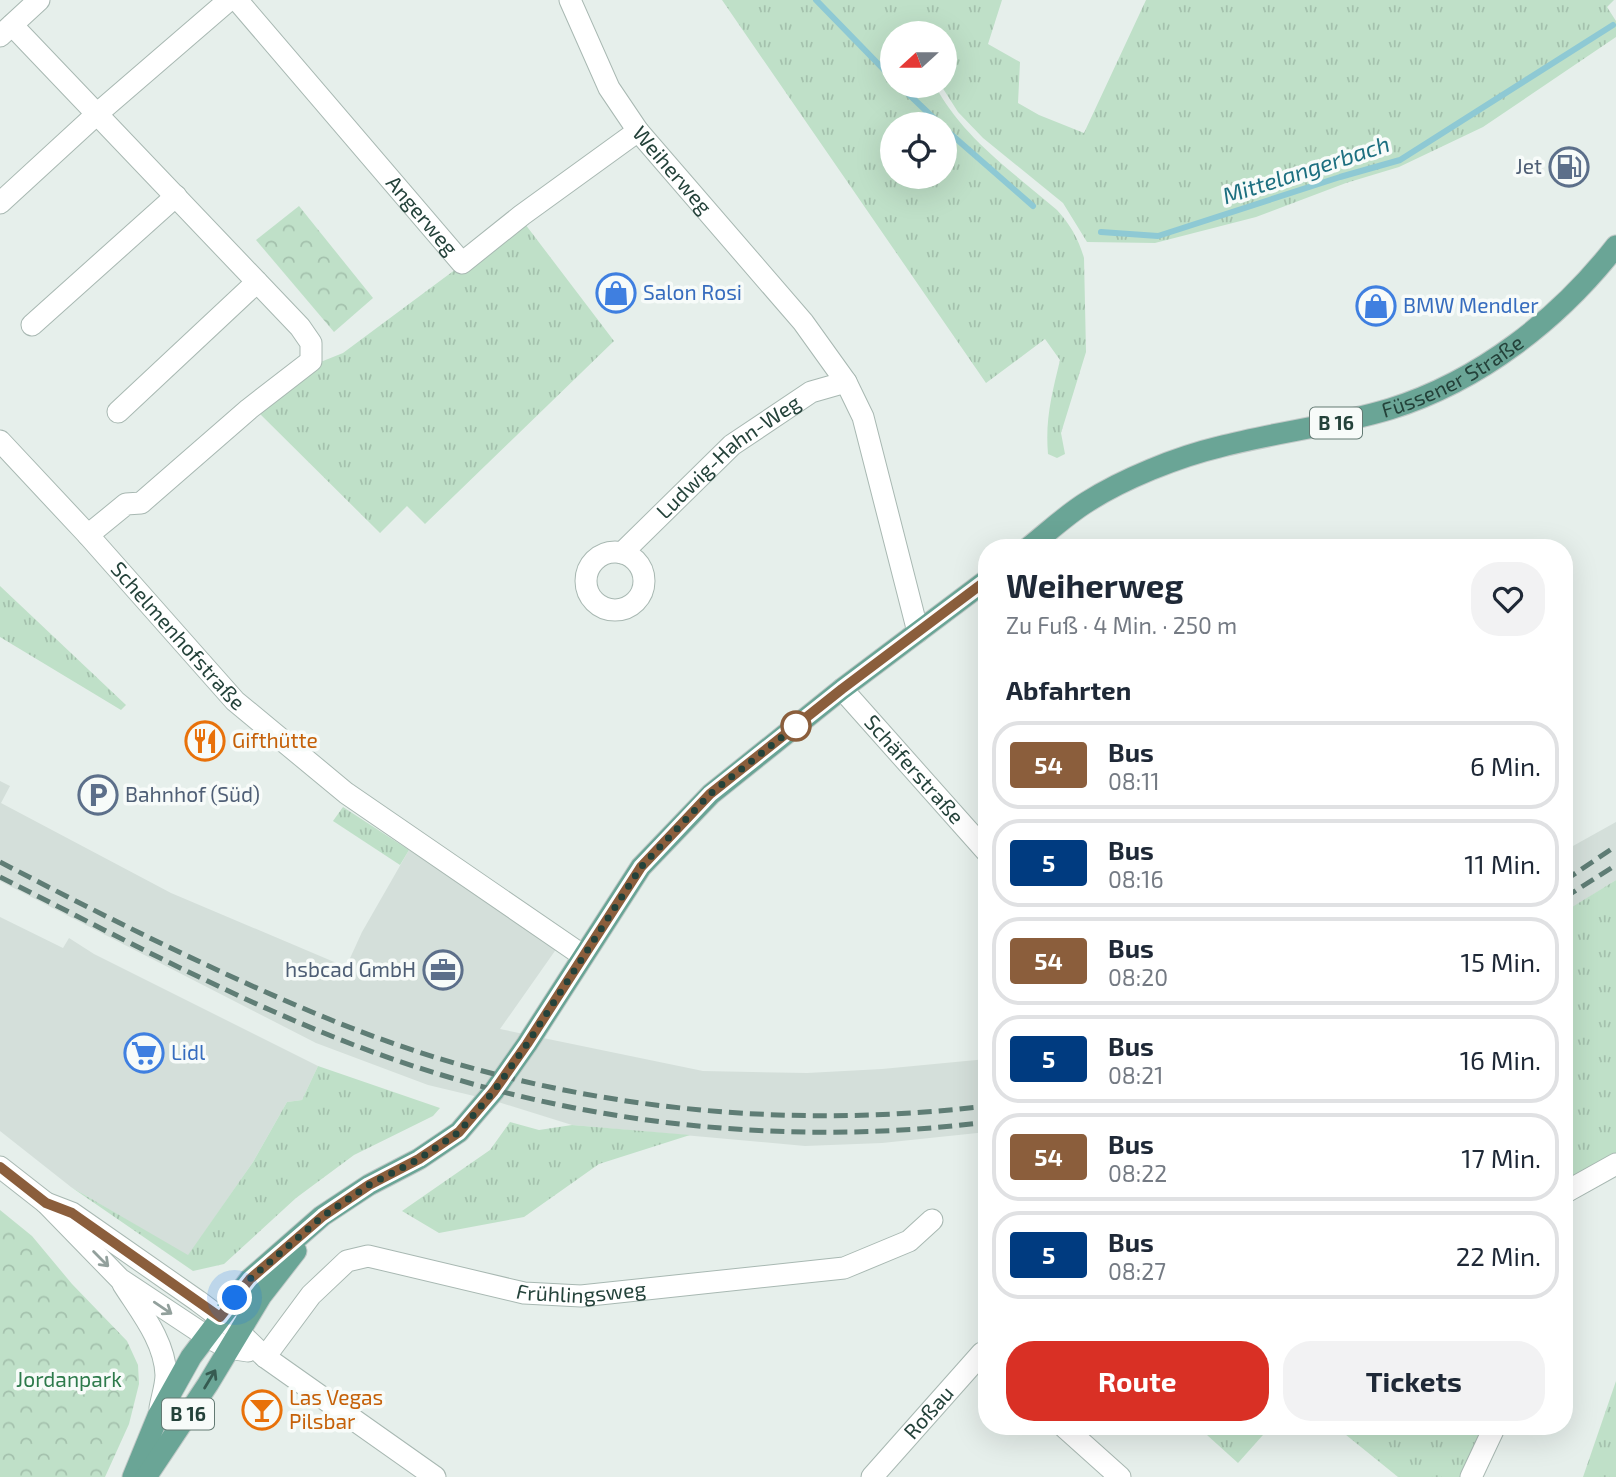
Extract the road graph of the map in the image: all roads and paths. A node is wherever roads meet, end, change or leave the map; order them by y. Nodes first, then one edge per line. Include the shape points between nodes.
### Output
1 (39, 0) edge
2 (229, 0) edge
3 (237, 0) edge
4 (570, 0) edge
5 (6, 31) edge
6 (98, 113) junction
7 (638, 131) junction
8 (176, 196) junction
9 (0, 203) edge
10 (1616, 246) edge
11 (257, 282) junction
12 (32, 325) dead end
13 (846, 382) junction
14 (118, 412) dead end
15 (0, 440) edge
16 (88, 535) junction
17 (1039, 539) edge
18 (622, 553) dead end
19 (978, 587) edge
20 (918, 632) junction
21 (842, 689) junction
22 (978, 842) edge
23 (582, 955) junction
24 (1616, 1164) edge
25 (0, 1167) edge
26 (1573, 1188) edge
27 (46, 1203) junction
28 (323, 1216) junction
29 (932, 1220) dead end
30 (120, 1279) junction
31 (220, 1317) junction
32 (206, 1336) junction
33 (233, 1340) junction
34 (261, 1354) junction
35 (978, 1358) edge
36 (158, 1416) junction
37 (1073, 1435) edge
38 (1491, 1435) edge
39 (133, 1477) edge
40 (146, 1477) edge
41 (435, 1477) edge
42 (872, 1477) edge
43 (1120, 1477) edge
44 (1472, 1477) edge

1 - 5 street
2 - 6 street
3 - 7 street, Angerweg via 462,263
4 - 7 street, Weiherweg via 609,88
5 - 6 street
6 - 8 street
6 - 9 street
7 - 13 street, Weiherweg via 803,322
8 - 11 street
8 - 12 street
10 - 17 main road, Füssener Straße / B 16 via 1536,328 1496,359 1455,382 1393,408 1216,447 1150,471 1085,503
11 - 14 street
11 - 16 street via 311,343 311,361 141,503 126,504
13 - 18 street, Ludwig-Hahn-Weg via 811,392 732,445
13 - 20 street, Weiherweg via 863,417
15 - 16 street, Schelmenhofstraße
16 - 23 street, Schelmenhofstraße via 235,701 346,793
19 - 20 main road, B 16
20 - 21 main road, B 16
21 - 22 street, Schäferstraße
21 - 23 main road, B 16 via 710,794 641,867
23 - 28 main road, B 16 via 527,1044 459,1132
24 - 26 street
25 - 27 street
27 -> 30 street
27 - 31 street via 72,1213
28 - 31 main road, B 16 via 250,1279
28 - 33 main road, B 16
29 - 34 street, Frühlingsweg via 909,1241 844,1268 581,1296 524,1293 368,1256 347,1261
30 -> 32 street
30 - 36 street via 163,1356 166,1376
31 - 32 main road, B 16
31 - 33 street
32 - 33 street
32 - 36 main road, B 16
33 - 34 street
40 -> 33 main road, B 16
34 - 41 street
35 - 42 street, Roßau
36 - 39 main road, B 16
37 - 43 street
38 - 44 street

